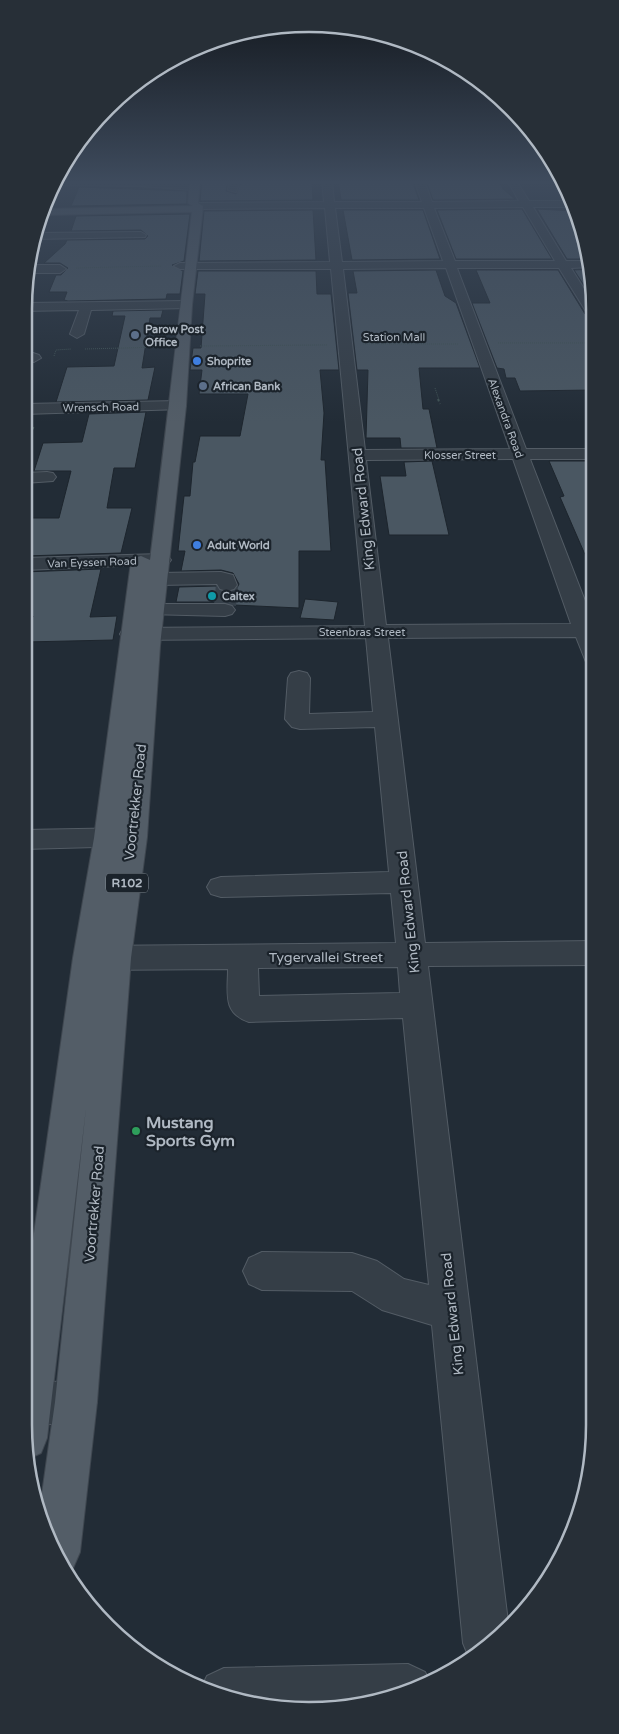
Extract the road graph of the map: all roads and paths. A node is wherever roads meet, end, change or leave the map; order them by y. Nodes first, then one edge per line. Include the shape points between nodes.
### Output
1 (186, 261) edge
2 (337, 261) edge
3 (449, 261) edge
4 (562, 261) edge
5 (450, 264) junction
6 (564, 264) junction
7 (582, 264) edge
8 (337, 265) junction
9 (185, 266) junction
10 (66, 268) joint
11 (36, 269) edge
12 (586, 301) edge
13 (180, 305) junction
14 (86, 307) junction
15 (32, 308) edge
16 (77, 334) dead end
17 (479, 343) junction
18 (586, 343) edge
19 (346, 344) junction
20 (195, 346) dead end
21 (161, 347) dead end
22 (75, 349) dead end
23 (84, 349) dead end
24 (54, 356) dead end
25 (435, 388) dead end
26 (440, 404) dead end
27 (171, 406) junction
28 (32, 409) edge
29 (37, 419) dead end
30 (32, 434) edge
31 (520, 454) junction
32 (586, 454) edge
33 (357, 455) junction
34 (47, 477) dead end
35 (32, 478) edge
36 (32, 564) edge
37 (153, 567) junction
38 (225, 595) junction
39 (586, 622) edge
40 (145, 626) junction
41 (586, 630) edge
42 (378, 632) junction
43 (223, 633) junction
44 (299, 678) dead end
45 (387, 719) junction
46 (121, 837) junction
47 (32, 840) edge
48 (404, 882) junction
49 (221, 887) dead end
50 (586, 953) edge
51 (412, 957) junction
52 (102, 958) junction
53 (243, 958) junction
54 (418, 1006) junction
55 (262, 1271) dead end
56 (451, 1310) junction
57 (32, 1385) edge
58 (76, 1402) junction
59 (32, 1415) edge
60 (58, 1541) edge
61 (486, 1637) edge
62 (387, 1690) edge
63 (241, 1693) edge

1 - 9 main road, Voortrekker Road / R102
2 - 8 street, King Edward Road
3 - 5 street, Alexandra Road
4 - 6 street
5 - 6 street
5 - 8 street
5 - 17 street, Alexandra Road
6 - 7 street
6 - 12 street
8 - 9 street
8 - 19 street, King Edward Road
9 - 10 path
9 - 13 main road, Voortrekker Road / R102
10 - 11 street
13 - 14 street
13 - 27 main road, Voortrekker Road / R102
14 - 15 street
14 - 16 street
17 - 18 path, Station Mall
17 - 19 path, Station Mall
17 - 31 street, Alexandra Road
19 - 20 path, Station Mall
19 - 33 street, King Edward Road
21 - 23 path
22 - 24 path via 56,350
25 - 26 path
27 - 28 street, Wrensch Road
27 - 37 main road, Voortrekker Road / R102
29 - 30 path
31 - 32 street, Klosser Street
31 - 33 street, Klosser Street
31 - 39 street, Alexandra Road
33 - 42 street, King Edward Road
34 - 35 street
36 - 37 street, Van Eyssen Road
37 - 38 street, Van Eyssen Road
37 - 40 main road, Voortrekker Road / R102
38 - 40 street
38 - 43 street
40 - 43 street, Steenbras Street
40 - 46 main road, Voortrekker Road / R102
41 - 42 street, Steenbras Street
42 - 43 street, Steenbras Street
42 - 45 street, King Edward Road
44 - 45 street via 297,719 300,722
45 - 48 street, King Edward Road
46 - 47 street
46 - 52 main road, Voortrekker Road / R102
48 - 49 street
48 - 51 street, King Edward Road
50 - 51 street, Tygervallei Street
51 - 53 street, Tygervallei Street
51 - 54 street, King Edward Road
52 - 53 street, Tygervallei Street
52 - 57 main road, Voortrekker Road / R102
52 - 58 main road, Voortrekker Road / R102
53 - 54 street via 244,1005 249,1009
54 - 56 street, King Edward Road
55 - 56 street via 352,1272 364,1275 396,1296
56 - 61 street, King Edward Road
58 - 59 street
58 - 60 main road, Voortrekker Road / R102
62 - 63 street

